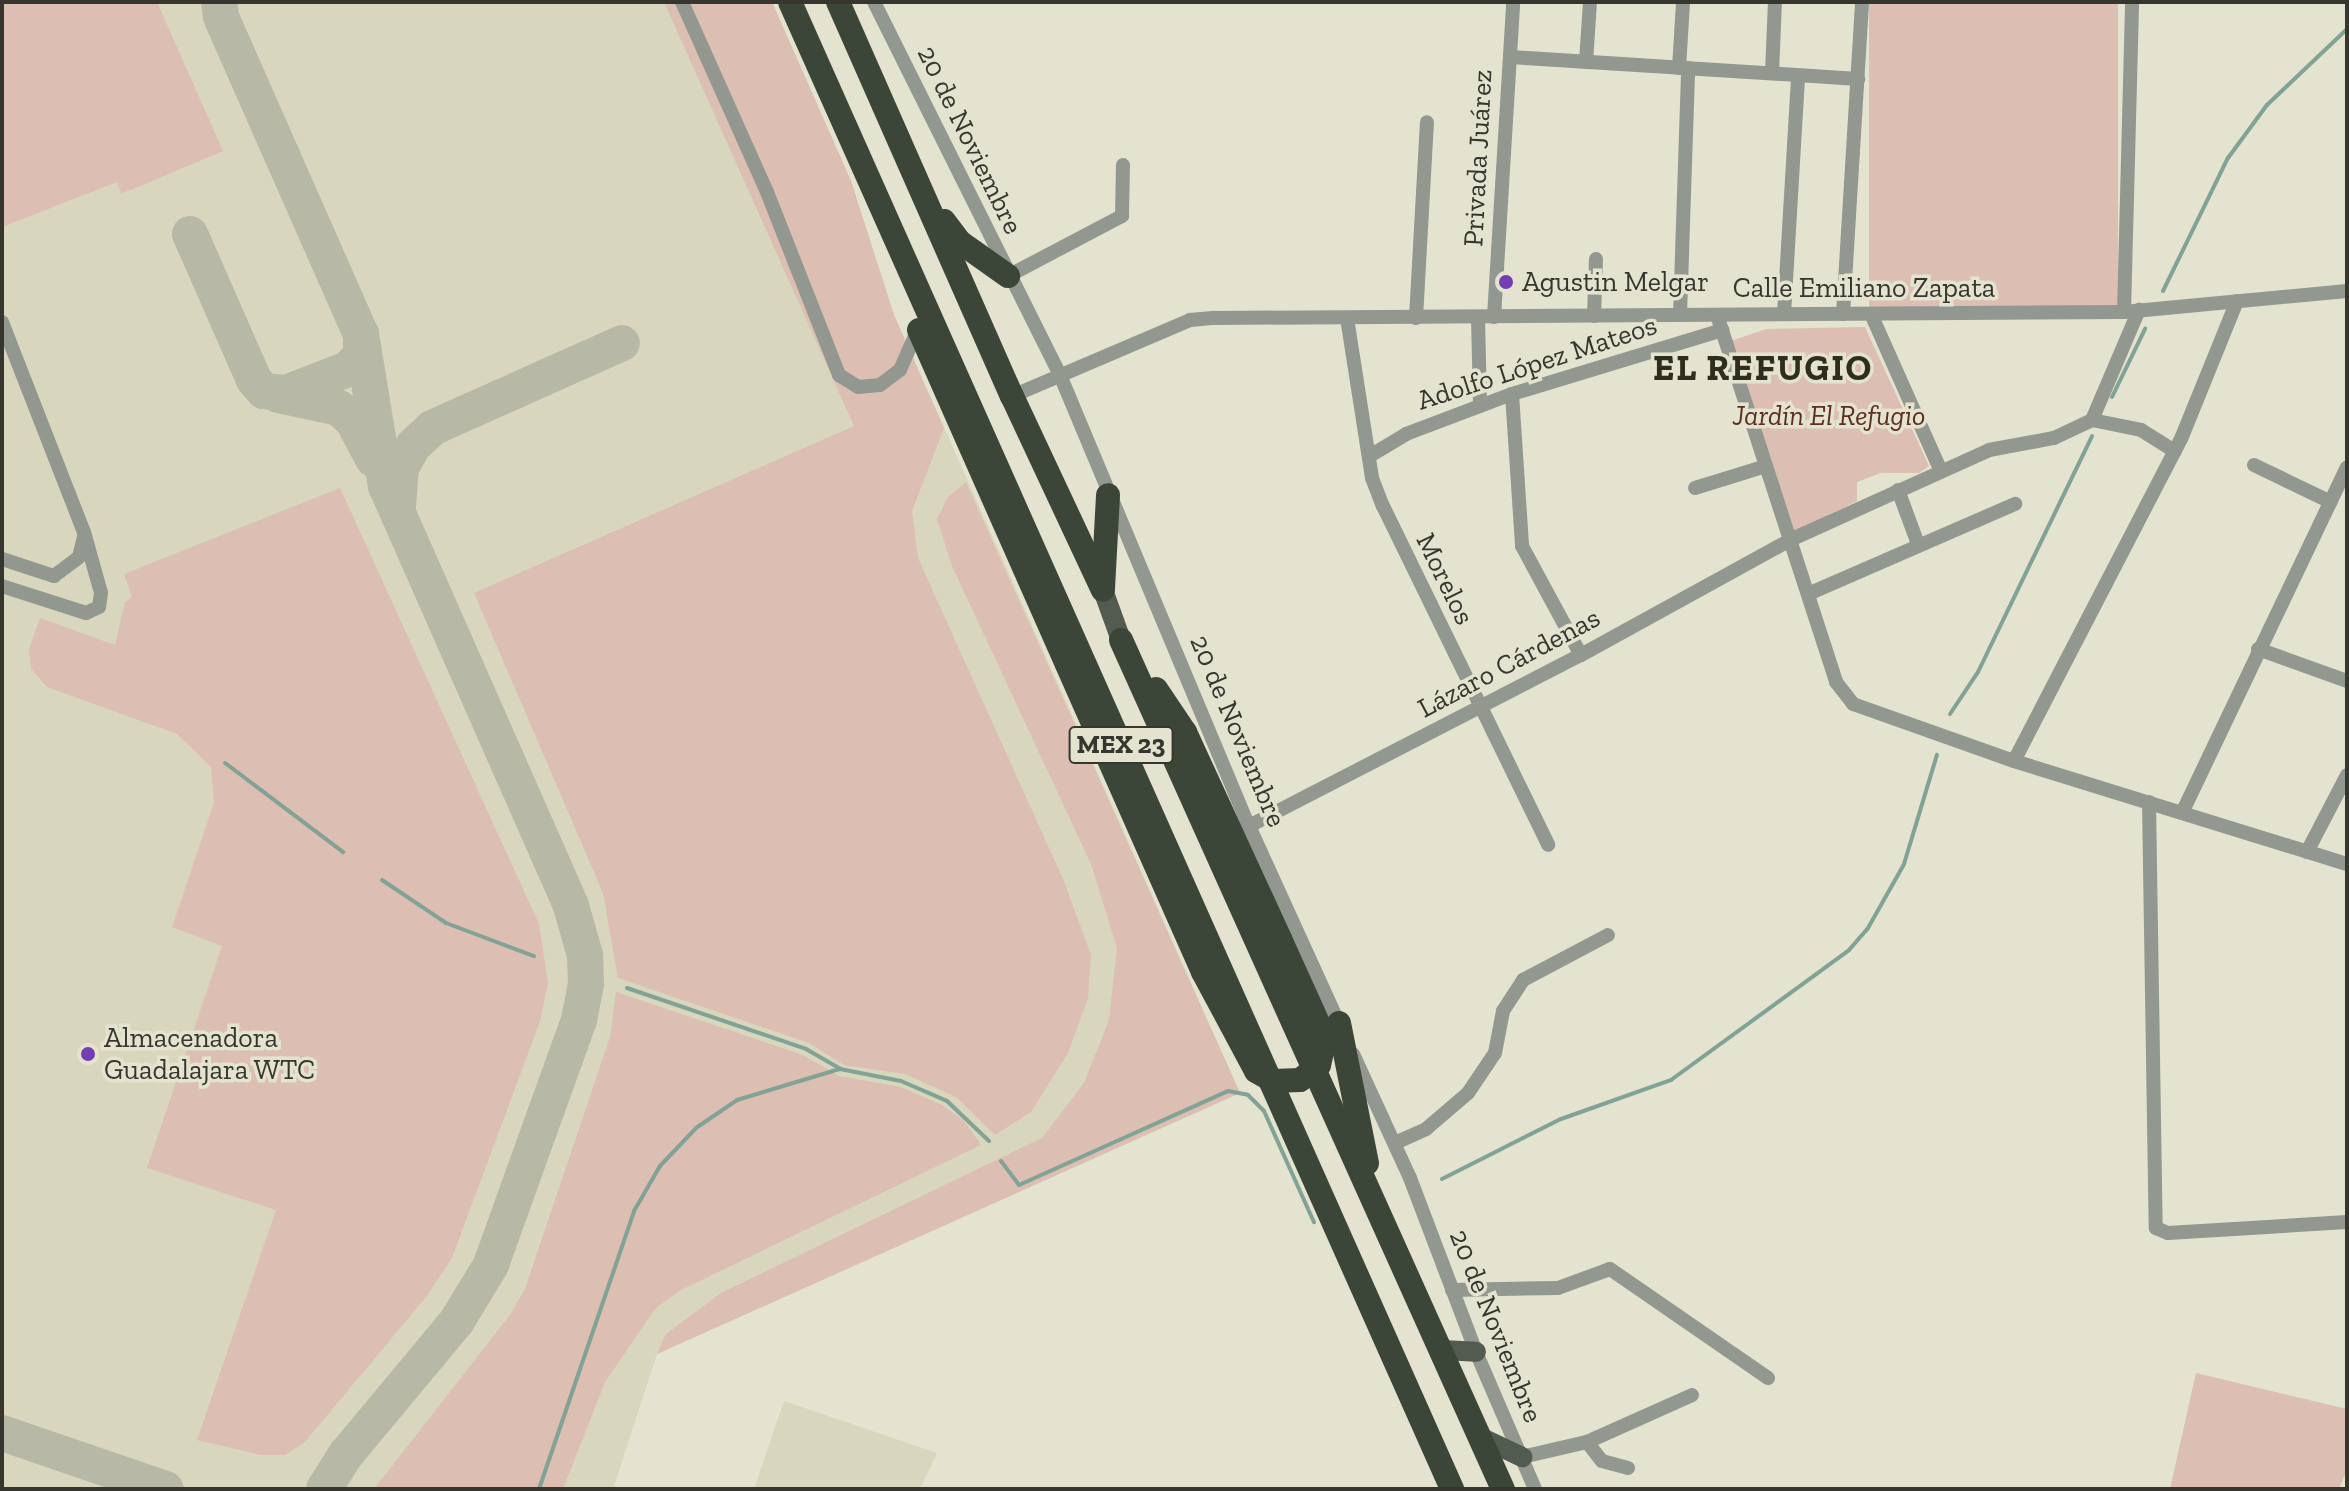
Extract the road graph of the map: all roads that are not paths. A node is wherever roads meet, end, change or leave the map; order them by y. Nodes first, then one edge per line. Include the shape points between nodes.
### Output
1 (682, 2) edge
2 (790, 2) edge
3 (838, 2) edge
4 (874, 2) edge
5 (1513, 2) edge
6 (1590, 2) edge
7 (1683, 2) edge
8 (1775, 2) edge
9 (1862, 2) edge
10 (2132, 2) edge
11 (1510, 57) junction
12 (1586, 62) junction
13 (1684, 68) junction
14 (1772, 73) junction
15 (1798, 75) junction
16 (1858, 79) junction
17 (1427, 122) dead end
18 (1123, 165) dead end
19 (868, 175) junction
20 (919, 185) junction
21 (1596, 259) dead end
22 (1008, 276) junction
23 (2347, 291) edge
24 (2237, 301) junction
25 (2131, 311) junction
26 (1784, 314) junction
27 (1843, 314) junction
28 (1871, 314) junction
29 (1680, 315) junction
30 (1717, 315) junction
31 (1594, 316) junction
32 (1478, 317) junction
33 (1494, 317) junction
34 (1347, 318) junction
35 (1416, 318) junction
36 (2, 322) edge
37 (918, 329) junction
38 (1722, 330) junction
39 (1060, 375) junction
40 (1512, 394) junction
41 (1012, 396) junction
42 (1480, 406) junction
43 (2092, 420) junction
44 (2175, 451) junction
45 (1373, 454) junction
46 (2254, 465) dead end
47 (1766, 466) junction
48 (2347, 467) edge
49 (1941, 471) junction
50 (1695, 488) dead end
51 (1898, 490) junction
52 (1108, 495) junction
53 (2331, 502) junction
54 (2015, 504) dead end
55 (84, 532) junction
56 (1790, 540) junction
57 (1918, 544) junction
58 (2, 559) edge
59 (2, 586) edge
60 (1103, 590) junction
61 (1808, 594) junction
62 (1121, 640) junction
63 (2258, 649) junction
64 (1581, 655) junction
65 (2347, 681) edge
66 (1480, 708) junction
67 (2014, 761) junction
68 (2347, 775) edge
69 (2149, 802) junction
70 (2182, 813) junction
71 (1249, 826) junction
72 (1548, 845) dead end
73 (2307, 852) junction
74 (2347, 864) edge
75 (1608, 935) dead end
76 (1339, 1023) junction
77 (1395, 1143) junction
78 (1376, 1208) junction
79 (2347, 1222) edge
80 (1452, 1290) junction
81 (1442, 1350) junction
82 (1476, 1352) junction
83 (1768, 1378) dead end
84 (1692, 1395) dead end
85 (1480, 1437) junction
86 (1587, 1442) junction
87 (1522, 1457) junction
88 (1628, 1468) dead end
89 (1452, 1489) edge
90 (1503, 1489) edge
91 (1535, 1489) edge

1 - 37 street via 761,178 839,375 858,387 880,385 900,370
2 - 19 highway, MEX 23
3 - 20 highway, MEX 23
4 - 22 street, 20 de Noviembre
5 - 11 street, Privada Juárez
6 - 12 street
7 - 13 street
8 - 14 street
9 - 16 street
10 - 25 street
11 - 12 street
11 - 33 street, Privada Juárez
12 - 13 street
13 - 14 street
13 - 29 street
14 - 15 street
15 - 16 street
15 - 26 street
16 - 27 street
17 - 35 street
18 - 22 street via 1122,216
19 - 37 highway
19 - 89 highway, MEX 23
20 - 22 highway via 960,242
20 - 41 highway, MEX 23
21 - 31 street
22 - 39 street, 20 de Noviembre
23 - 24 street, Calle Emiliano Zapata
24 - 25 street, Calle Emiliano Zapata
24 - 44 street
25 - 28 street, Calle Emiliano Zapata
25 - 43 street
26 - 27 street, Calle Emiliano Zapata
26 - 30 street, Calle Emiliano Zapata
27 - 28 street, Calle Emiliano Zapata
28 - 49 street
29 - 30 street, Calle Emiliano Zapata
29 - 31 street, Calle Emiliano Zapata
30 - 38 street
31 - 33 street, Calle Emiliano Zapata
32 - 33 street, Calle Emiliano Zapata
32 - 35 street, Calle Emiliano Zapata
32 - 42 street
34 - 35 street, Calle Emiliano Zapata
34 - 39 street, Calle Emiliano Zapata via 1190,320
34 - 45 street, Morelos
36 - 55 street
37 - 62 highway, bridge via 1203,972 1256,1071 1273,1081 1300,1080 1319,1065 1325,1038 1185,732
38 - 40 street, Adolfo López Mateos
38 - 47 street
39 - 41 street, Calle Emiliano Zapata
39 - 52 street, 20 de Noviembre
40 - 42 street, Adolfo López Mateos
40 - 64 street via 1522,546
41 - 60 highway, MEX 23
42 - 45 street, Adolfo López Mateos via 1406,434
43 - 44 street via 2141,430
43 - 49 street, Lázaro Cárdenas via 2054,438 1989,450
44 - 67 street
45 - 66 street, Morelos via 1372,478 1400,549
46 - 53 street
47 - 50 street
47 - 56 street
48 - 53 street
49 - 51 street, Lázaro Cárdenas
51 - 56 street, Lázaro Cárdenas
51 - 57 street
52 - 60 highway
52 - 71 street, 20 de Noviembre
53 - 63 street
54 - 57 street
55 - 58 street via 79,557 54,576
55 - 59 street via 101,583 95,611 86,613
56 - 61 street
56 - 64 street, Lázaro Cárdenas
57 - 61 street
60 - 62 main road, MEX 23
61 - 67 street via 1836,682 1853,704
62 - 78 highway, MEX 23
63 - 65 street
63 - 70 street
64 - 66 street, Lázaro Cárdenas
66 - 71 street, Lázaro Cárdenas
66 - 72 street, Morelos
67 - 69 street
68 - 73 street
69 - 70 street
69 - 79 street via 2156,1228 2168,1233
70 - 73 street
71 - 76 street, 20 de Noviembre
73 - 74 street
75 - 77 street via 1523,980 1503,1011 1495,1053 1468,1093 1426,1129
76 - 77 street, 20 de Noviembre
76 - 78 highway
77 - 80 street, 20 de Noviembre
78 - 81 highway, MEX 23
80 - 82 street, 20 de Noviembre
80 - 83 street via 1558,1288 1610,1269
81 - 82 main road
81 - 85 highway, MEX 23
82 - 87 street, 20 de Noviembre
84 - 86 street
85 - 87 main road
85 - 90 highway, MEX 23
86 - 87 street
86 - 88 street via 1602,1461
87 - 91 street, 20 de Noviembre

